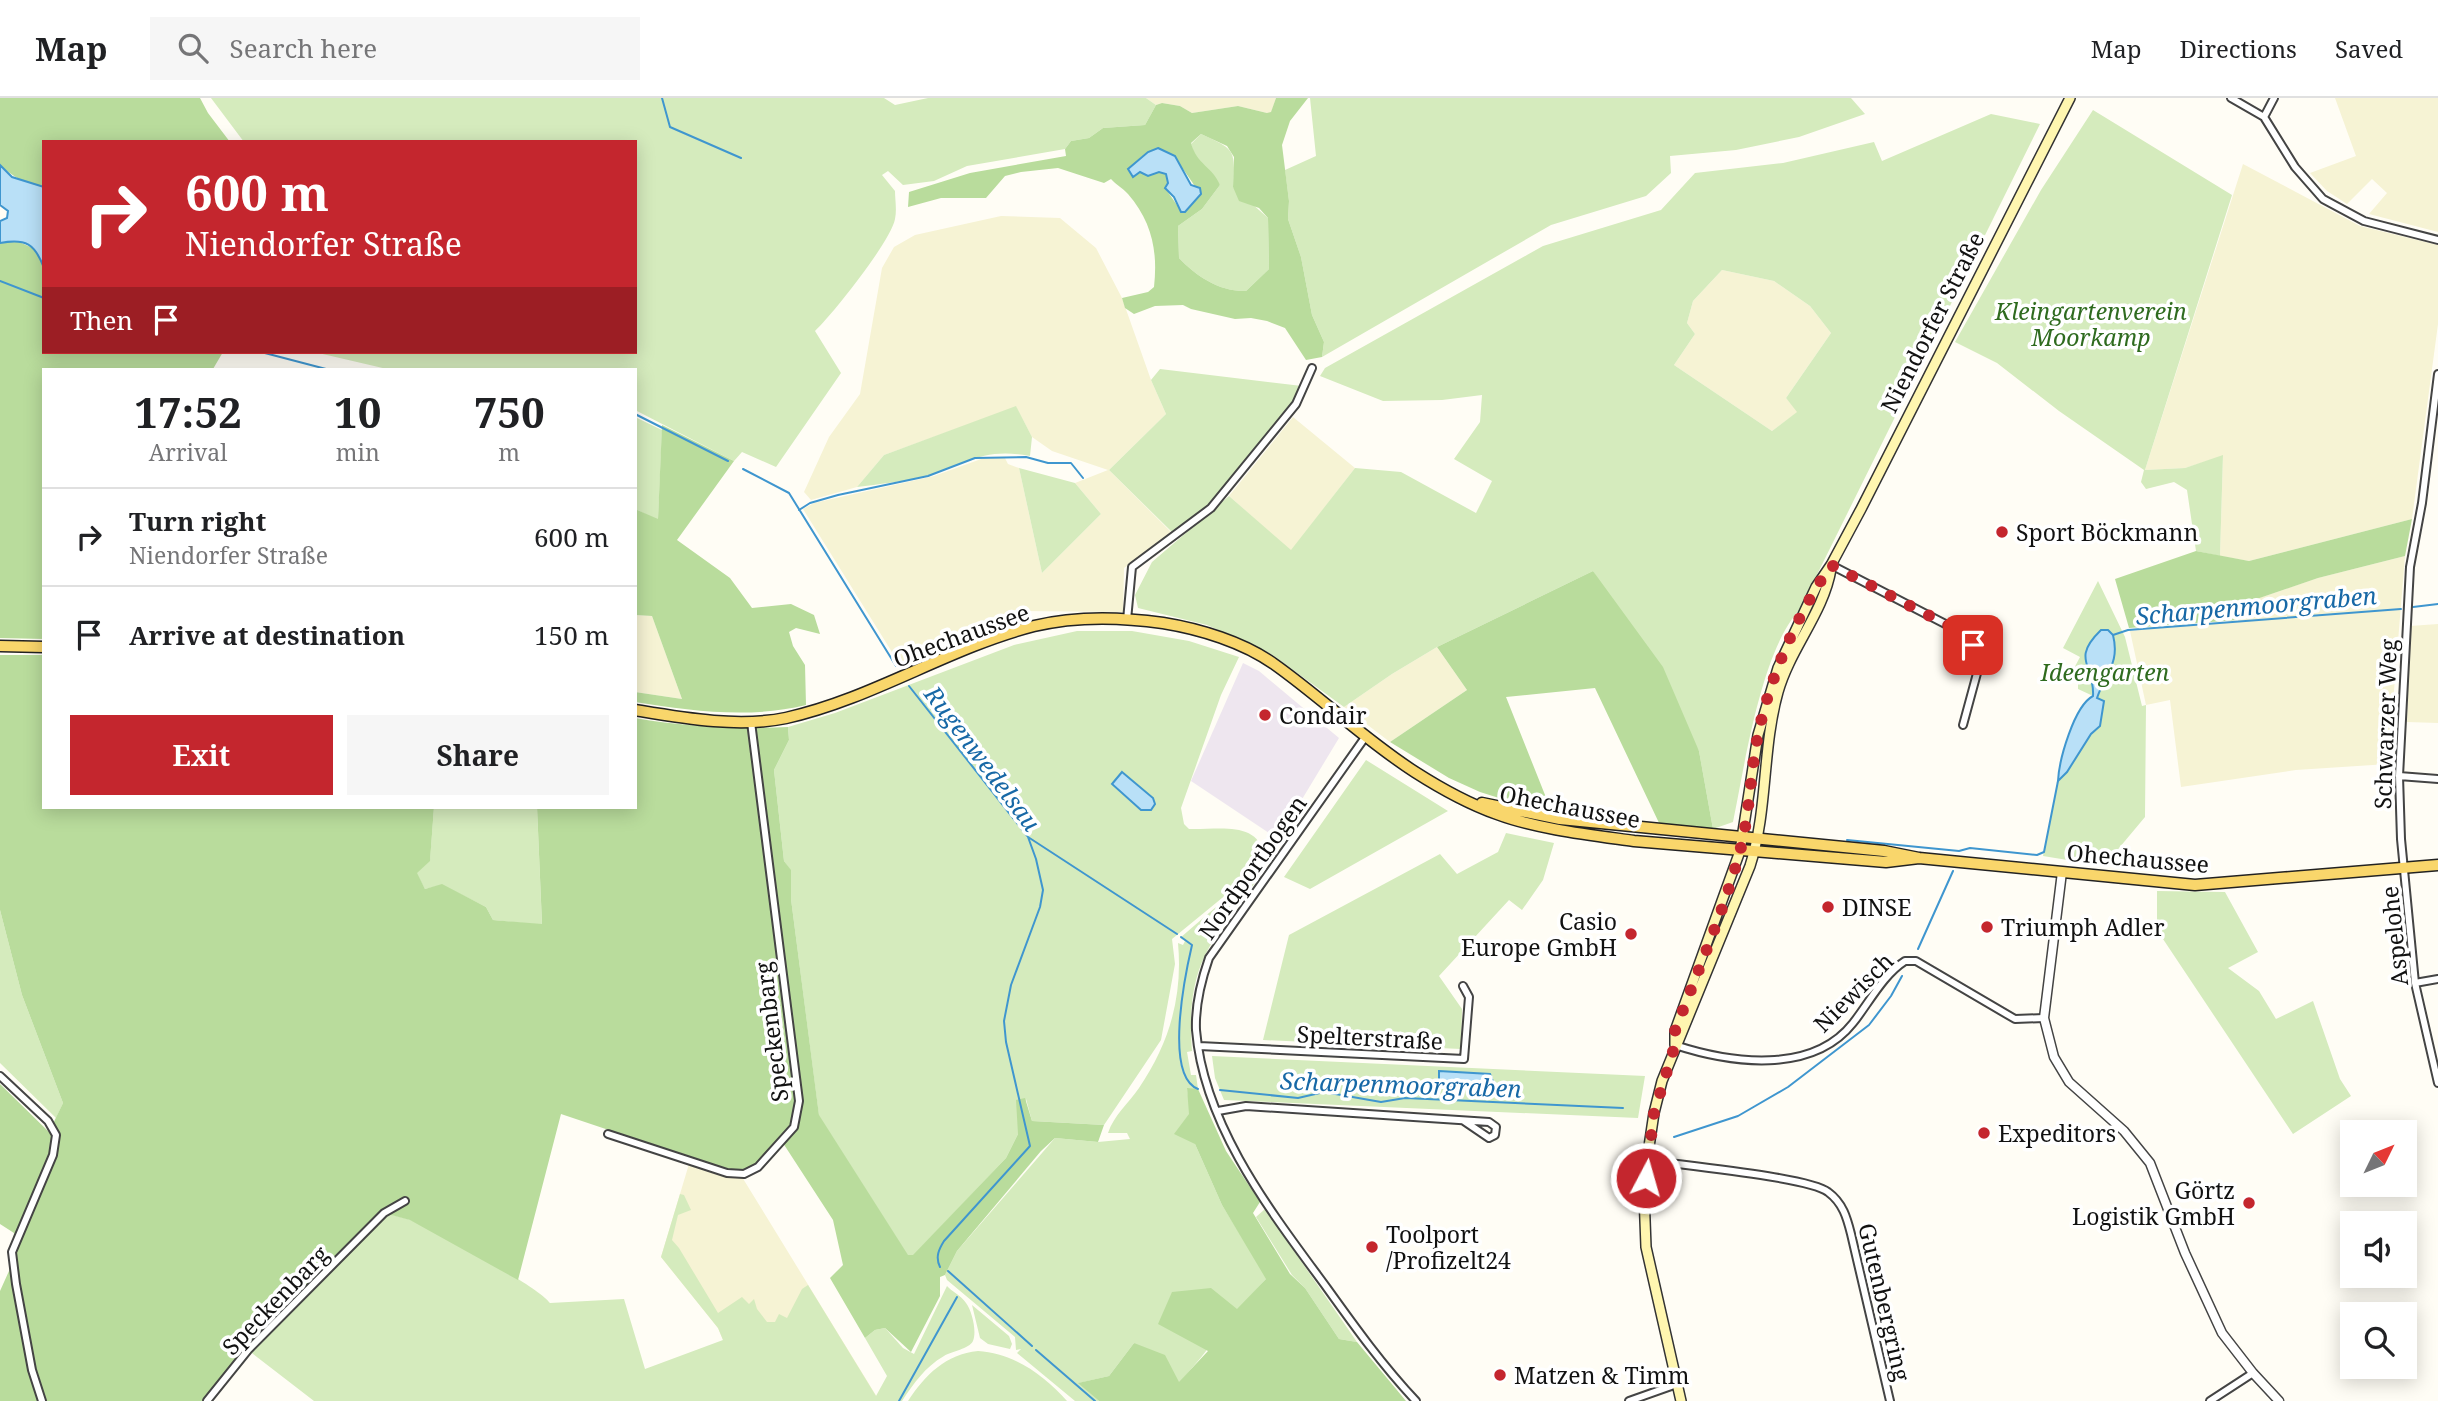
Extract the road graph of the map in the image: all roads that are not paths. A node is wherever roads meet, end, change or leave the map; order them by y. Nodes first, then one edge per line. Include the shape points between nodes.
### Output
1 (2070, 98) edge
2 (2231, 98) edge
3 (2274, 98) edge
4 (2264, 117) junction
5 (2438, 240) edge
6 (1312, 369) dead end
7 (2438, 374) edge
8 (2437, 385) edge
9 (1831, 565) junction
10 (1127, 620) junction
11 (0, 646) edge
12 (42, 647) edge
13 (637, 710) edge
14 (751, 722) junction
15 (1963, 725) dead end
16 (1366, 736) junction
17 (2399, 776) junction
18 (2438, 779) edge
19 (1466, 800) junction
20 (1743, 838) junction
21 (1756, 840) junction
22 (1740, 851) junction
23 (1754, 853) junction
24 (1919, 858) junction
25 (2438, 865) edge
26 (2404, 867) junction
27 (2062, 872) junction
28 (2438, 979) edge
29 (2415, 984) junction
30 (1463, 986) dead end
31 (2043, 1018) junction
32 (1675, 1045) junction
33 (1199, 1046) junction
34 (0, 1076) edge
35 (2438, 1083) edge
36 (1218, 1111) junction
37 (1465, 1121) junction
38 (608, 1134) dead end
39 (1647, 1160) junction
40 (405, 1201) dead end
41 (2253, 1373) junction
42 (1677, 1384) junction
43 (42, 1401) edge
44 (206, 1401) edge
45 (1416, 1401) edge
46 (1629, 1401) edge
47 (1681, 1401) edge
48 (1890, 1401) edge
49 (2210, 1401) edge
50 (2279, 1401) edge

1 - 9 main road, Niendorfer Straße
2 - 4 street
3 - 4 street
4 - 5 street via 2294,167 2323,199 2364,221
6 - 10 street via 1296,404 1211,508 1132,568
7 - 8 street, Schwarzer Weg
8 - 17 street, Schwarzer Weg via 2410,568
9 - 15 street via 1955,629 1973,645 1979,666
9 - 20 main road, Niendorfer Straße via 1791,639 1765,707
9 - 21 main road, Niendorfer Straße via 1828,586 1779,689 1768,737
10 - 14 main road, Ohechaussee via 1090,618 1034,626 814,711
10 - 16 main road, Ohechaussee via 1214,635 1272,662
11 - 12 main road
13 - 14 main road, Ohechaussee
14 - 38 street, Speckenbarg via 799,1101 796,1122 758,1167 740,1175
16 - 19 main road, Ohechaussee via 1416,773
16 - 33 street, Nordportbogen via 1209,958 1197,1003
17 - 18 street
17 - 26 street, Schwarzer Weg
19 - 20 main road, Ohechaussee via 1560,819
19 - 22 main road, Ohechaussee via 1498,815 1600,836
20 - 21 main road, Ohechaussee
20 - 22 main road, Niendorfer Straße
21 - 23 main road, Niendorfer Straße
21 - 24 main road, Ohechaussee
22 - 23 main road, Ohechaussee
22 - 32 main road, Niendorfer Straße via 1675,1031
23 - 24 main road, Ohechaussee via 1886,862
23 - 32 main road, Niendorfer Straße
24 - 27 main road, Ohechaussee
25 - 26 main road, Ohechaussee
26 - 27 main road, Ohechaussee via 2195,885
26 - 29 street, Aspelohe
27 - 31 street
28 - 29 street
29 - 35 street, Aspelohe
30 - 33 street, Spelterstraße via 1469,997 1464,1059
31 - 32 street, Niewisch via 2015,1019 1916,961 1905,961 1850,1026 1801,1058 1744,1059
31 - 41 street via 2054,1057 2069,1082 2123,1131 2150,1163 2222,1333
32 - 39 main road, Niendorfer Straße via 1658,1095
33 - 36 street, Nordportbogen
34 - 43 street via 48,1121 56,1135 49,1165 12,1252 32,1370
36 - 37 street via 1246,1106
36 - 45 street, Nordportbogen via 1247,1171 1311,1266
37 - 37 street via 1484,1136 1494,1135 1493,1123
39 - 42 main road, Niendorfer Straße via 1646,1247
39 - 48 street, Gutenbergring via 1811,1184 1835,1198 1849,1224
40 - 44 street, Speckenbarg via 384,1213 247,1350
41 - 49 street
41 - 50 street
42 - 46 street
42 - 47 main road, Niendorfer Straße

